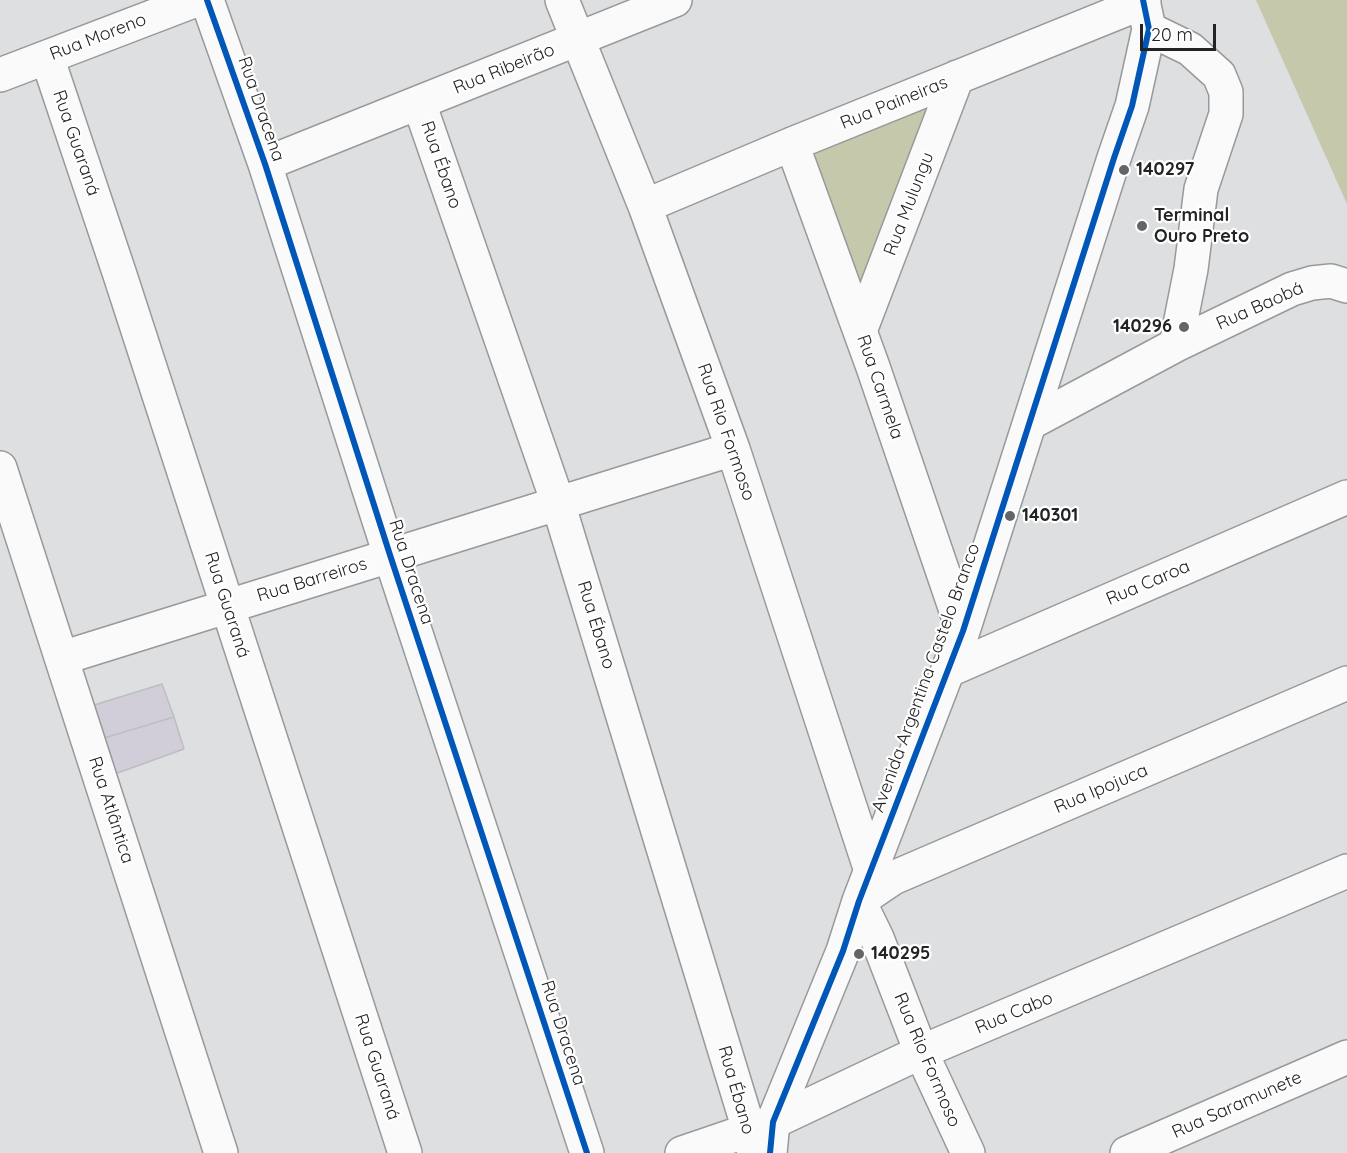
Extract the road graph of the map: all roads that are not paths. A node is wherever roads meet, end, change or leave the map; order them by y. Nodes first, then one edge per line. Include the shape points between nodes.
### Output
1 (196, 0) edge
2 (207, 0) edge
3 (562, 0) edge
4 (675, 0) edge
5 (1146, 10) edge
6 (578, 39) junction
7 (47, 57) junction
8 (0, 75) edge
9 (957, 78) junction
10 (419, 103) junction
11 (792, 144) junction
12 (265, 164) junction
13 (645, 206) junction
14 (1347, 285) edge
15 (860, 331) junction
16 (1176, 345) junction
17 (1030, 423) junction
18 (733, 449) junction
19 (0, 468) edge
20 (1347, 497) edge
21 (558, 503) junction
22 (390, 555) junction
23 (227, 606) junction
24 (963, 631) junction
25 (62, 658) junction
26 (949, 670) junction
27 (1347, 683) edge
28 (871, 871) junction
29 (1347, 871) edge
30 (859, 901) junction
31 (921, 1052) junction
32 (1347, 1057) edge
33 (762, 1140) edge
34 (221, 1153) edge
35 (405, 1153) edge
36 (586, 1153) edge
37 (682, 1153) edge
38 (968, 1153) edge
39 (1127, 1153) edge

1 - 7 street, Rua Moreno
2 - 12 street, Rua Dracena
3 - 6 street, Rua Rio Formoso
4 - 6 street, Rua Ribeirão
5 - 9 street, Rua Paineiras
5 - 16 street via 1219,75 1226,92 1226,114 1201,189
5 - 17 street, Avenida Argentina Castelo Branco via 1132,106
6 - 10 street, Rua Ribeirão
6 - 13 street, Rua Rio Formoso
7 - 8 street, Rua Moreno
7 - 23 street, Rua Guaraná
9 - 11 street, Rua Paineiras
9 - 15 street, Rua Mulungu
10 - 12 street, Rua Ribeirão
10 - 21 street, Rua Ébano
11 - 13 street, Rua Paineiras
11 - 15 street, Rua Carmela
12 - 22 street, Rua Dracena
13 - 18 street, Rua Rio Formoso
14 - 16 street, Rua Baobá via 1331,281 1292,289
15 - 24 street, Rua Carmela
16 - 17 street, Rua Baobá
17 - 24 street, Avenida Argentina Castelo Branco
18 - 21 street, Rua Barreiros
18 - 28 street, Rua Rio Formoso
19 - 25 street, Rua Atlântica
20 - 26 street, Rua Caroa
21 - 22 street, Rua Barreiros
21 - 33 street, Rua Ébano
22 - 23 street, Rua Barreiros
22 - 36 street, Rua Dracena
23 - 25 street, Rua Barreiros
23 - 35 street, Rua Guaraná
24 - 26 street, Avenida Argentina Castelo Branco
25 - 34 street, Rua Atlântica
26 - 28 street, Avenida Argentina Castelo Branco
27 - 30 street, Rua Ipojuca via 893,878
28 - 30 street, Avenida Argentina Castelo Branco
29 - 31 street, Rua Cabo
30 - 31 street, Rua Rio Formoso
30 - 33 street, Avenida Argentina Castelo Branco via 843,951
31 - 33 street, Rua Cabo
31 - 38 street, Rua Rio Formoso
32 - 39 street, Rua Saramunete
33 - 37 street, Rua Cabo

